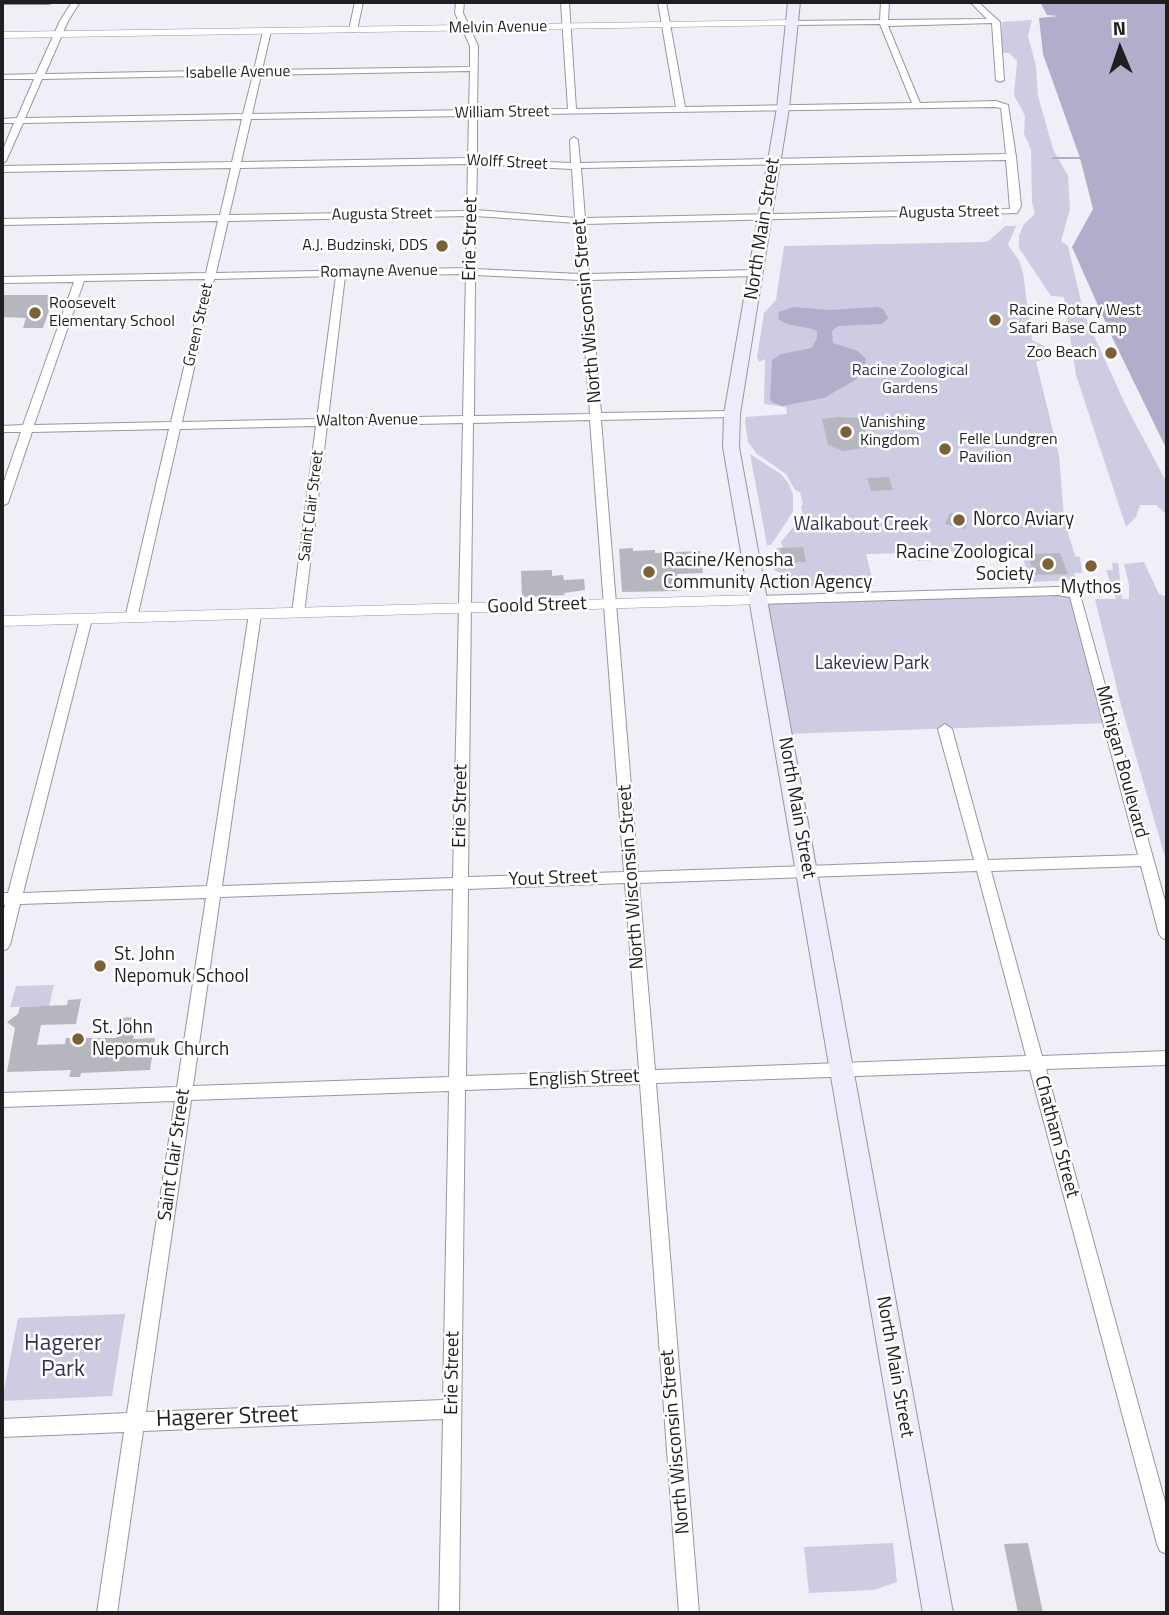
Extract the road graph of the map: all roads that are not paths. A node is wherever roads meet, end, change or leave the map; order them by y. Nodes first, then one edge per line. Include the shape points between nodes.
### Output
1 (2, 2) edge
2 (49, 2) edge
3 (76, 2) edge
4 (359, 2) edge
5 (460, 2) edge
6 (565, 2) edge
7 (662, 2) edge
8 (794, 2) edge
9 (885, 2) edge
10 (974, 2) edge
11 (994, 20) junction
12 (885, 22) junction
13 (793, 23) junction
14 (665, 26) junction
15 (565, 27) junction
16 (466, 28) junction
17 (353, 30) junction
18 (267, 31) junction
19 (2, 35) edge
20 (58, 35) junction
21 (474, 69) junction
22 (257, 73) junction
23 (39, 76) junction
24 (2, 77) edge
25 (1000, 80) dead end
26 (917, 105) junction
27 (783, 108) junction
28 (681, 110) junction
29 (572, 112) junction
30 (473, 113) junction
31 (247, 117) junction
32 (2, 121) edge
33 (20, 121) junction
34 (574, 140) dead end
35 (1012, 157) junction
36 (2, 161) edge
37 (472, 161) junction
38 (774, 161) junction
39 (236, 165) junction
40 (576, 166) junction
41 (2, 169) edge
42 (471, 213) junction
43 (765, 217) junction
44 (224, 218) junction
45 (580, 221) junction
46 (2, 222) edge
47 (470, 271) junction
48 (341, 273) junction
49 (755, 273) junction
50 (211, 276) junction
51 (584, 277) junction
52 (80, 278) junction
53 (2, 280) edge
54 (732, 414) junction
55 (596, 415) junction
56 (468, 419) junction
57 (322, 422) junction
58 (176, 425) junction
59 (2, 429) edge
60 (29, 429) junction
61 (2, 502) edge
62 (1072, 592) joint
63 (758, 600) junction
64 (611, 604) junction
65 (464, 609) junction
66 (298, 613) junction
67 (255, 614) junction
68 (131, 618) junction
69 (86, 619) junction
70 (2, 621) edge
71 (945, 729) dead end
72 (1146, 860) junction
73 (981, 864) junction
74 (807, 870) junction
75 (632, 876) junction
76 (460, 883) junction
77 (213, 891) junction
78 (8, 899) edge
79 (1167, 934) edge
80 (2, 945) edge
81 (1167, 1058) edge
82 (1035, 1063) junction
83 (842, 1070) junction
84 (647, 1077) junction
85 (457, 1084) junction
86 (184, 1094) junction
87 (2, 1100) edge
88 (452, 1409) junction
89 (135, 1422) junction
90 (2, 1428) edge
91 (1167, 1544) edge
92 (107, 1613) edge
93 (449, 1613) edge
94 (689, 1613) edge
95 (938, 1613) edge

1 - 2 street
3 - 20 street
4 - 17 street
5 - 16 street, Erie Street
6 - 15 street
7 - 14 street
8 - 13 main road, North Main Street
9 - 12 street
10 - 11 street
11 - 12 street, Melvin Avenue
11 - 25 street
12 - 13 street, Melvin Avenue
12 - 26 street
13 - 14 street, Melvin Avenue
13 - 27 main road, North Main Street
14 - 15 street, Melvin Avenue
14 - 28 street
15 - 16 street, Melvin Avenue
15 - 29 street
16 - 17 street, Melvin Avenue
16 - 21 street, Erie Street via 474,46
17 - 18 street, Melvin Avenue
18 - 20 street, Melvin Avenue
18 - 22 street, Green Street
19 - 20 street, Melvin Avenue
20 - 23 street
21 - 22 street, Isabelle Avenue
21 - 30 street, Erie Street
22 - 23 street, Isabelle Avenue
22 - 31 street, Green Street
23 - 24 street, Isabelle Avenue
23 - 33 street
26 - 27 street, William Street
26 - 35 street, William Street via 1002,105
27 - 28 street, William Street
27 - 38 main road, North Main Street
28 - 29 street, William Street
29 - 30 street, William Street
30 - 31 street, William Street
30 - 37 street, Erie Street
31 - 33 street, William Street
31 - 39 street, Green Street
32 - 33 street, William Street
33 - 36 street
34 - 40 street, North Wisconsin Street
35 - 38 street, Wolff Street
35 - 43 street, Augusta Street via 1014,211
37 - 39 street, Wolff Street
37 - 40 street, Wolff Street
37 - 42 street, Erie Street
38 - 40 street, Wolff Street
38 - 43 main road, North Main Street
39 - 41 street, Wolff Street
39 - 44 street, Green Street
40 - 45 street, North Wisconsin Street
42 - 44 street, Augusta Street
42 - 45 street, Augusta Street
42 - 47 street, Erie Street
43 - 45 street, Augusta Street
43 - 49 main road, North Main Street
44 - 46 street, Augusta Street
44 - 50 street, Green Street
45 - 51 street, North Wisconsin Street
47 - 48 street, Romayne Avenue
47 - 51 street, Romayne Avenue
47 - 56 street, Erie Street
48 - 50 street, Romayne Avenue
48 - 57 street, Saint Clair Street
49 - 51 street, Romayne Avenue
49 - 54 main road, North Main Street
50 - 52 street, Romayne Avenue
50 - 58 street, Green Street
51 - 55 street, North Wisconsin Street
52 - 53 street, Romayne Avenue
52 - 60 street
54 - 55 street, Walton Avenue
54 - 63 main road, North Main Street via 731,447
55 - 56 street, Walton Avenue
55 - 64 street, North Wisconsin Street
56 - 57 street, Walton Avenue
56 - 65 street, Erie Street
57 - 58 street, Walton Avenue
57 - 66 street, Saint Clair Street
58 - 60 street, Walton Avenue
58 - 68 street, Green Street
59 - 60 street, Walton Avenue
60 - 61 street
62 - 63 street, Goold Street
62 - 72 street, Michigan Boulevard via 1079,599
63 - 64 street, Goold Street
63 - 74 main road, North Main Street
64 - 65 street, Goold Street
64 - 75 street, North Wisconsin Street
65 - 66 street, Goold Street
65 - 76 street, Erie Street
66 - 67 street, Goold Street
67 - 68 street, Goold Street
67 - 77 street, Saint Clair Street
68 - 69 street, Goold Street
69 - 70 street, Goold Street
69 - 78 street
71 - 73 street, Chatham Street
72 - 73 street, Yout Street
72 - 79 street, Michigan Boulevard
73 - 74 street, Yout Street
73 - 82 street, Chatham Street
74 - 75 street, Yout Street
74 - 83 main road, North Main Street
75 - 76 street, Yout Street
75 - 84 street, North Wisconsin Street
76 - 77 street, Yout Street
76 - 85 street, Erie Street
77 - 78 street, Yout Street
77 - 86 street, Saint Clair Street
78 - 80 street
81 - 82 street, English Street
82 - 83 street, English Street
82 - 91 street, Chatham Street
83 - 84 street, English Street
83 - 95 main road, North Main Street
84 - 85 street, English Street
84 - 94 street, North Wisconsin Street
85 - 86 street, English Street
85 - 88 street, Erie Street
86 - 87 street, English Street
86 - 89 street, Saint Clair Street
88 - 89 street, Hagerer Street
88 - 93 street, Erie Street
89 - 90 street, Hagerer Street
89 - 92 street, Saint Clair Street

